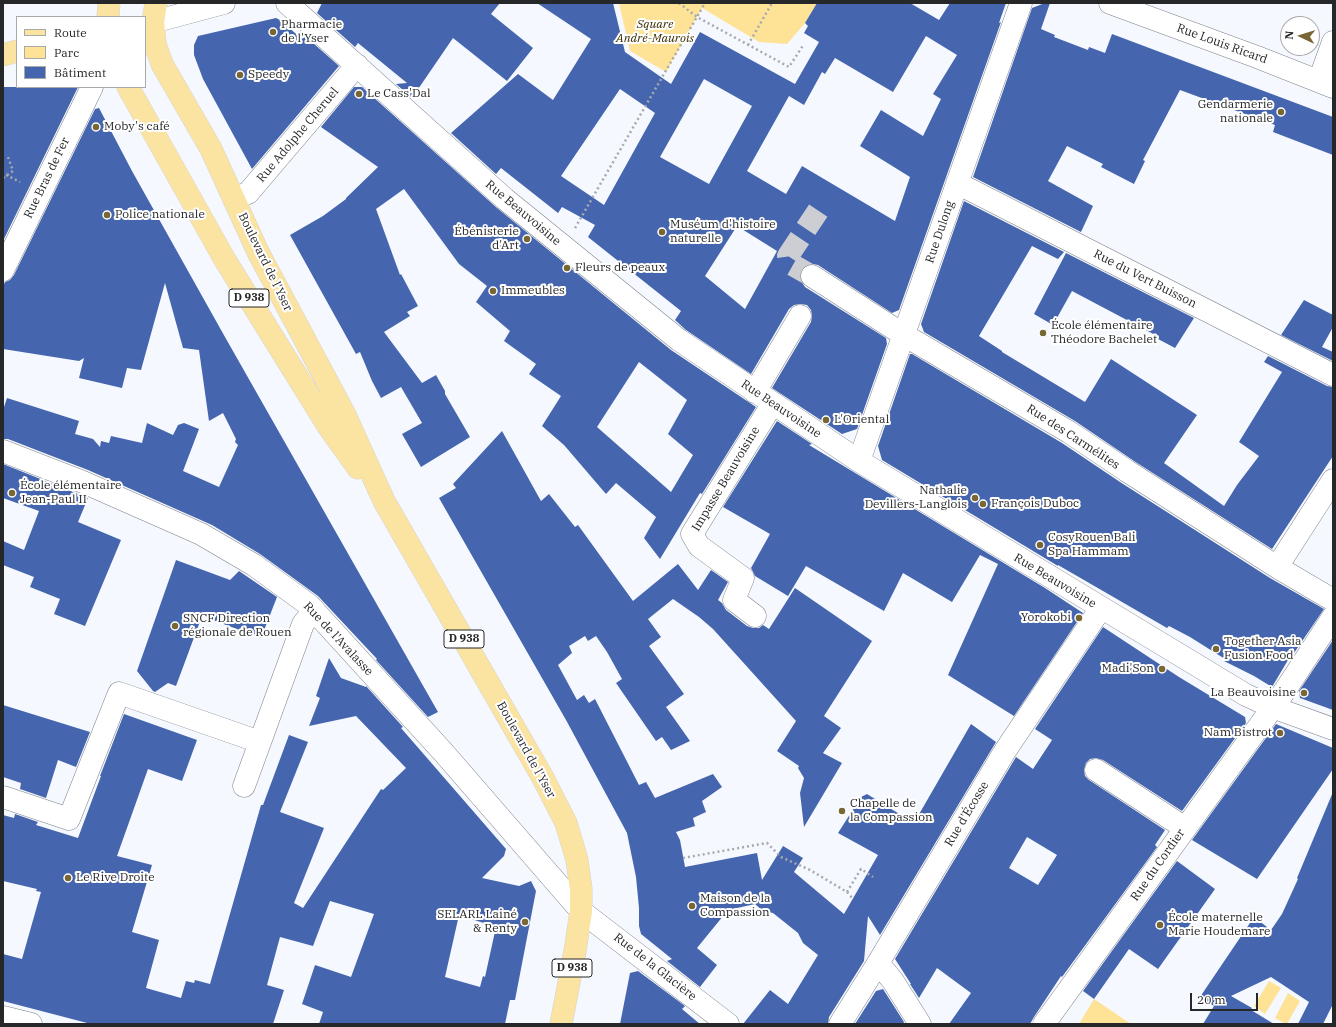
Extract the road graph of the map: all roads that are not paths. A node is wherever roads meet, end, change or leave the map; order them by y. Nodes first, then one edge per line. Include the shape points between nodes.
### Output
1 (109, 3) edge
2 (224, 3) edge
3 (288, 3) edge
4 (1021, 3) edge
5 (1110, 3) edge
6 (108, 16) edge
7 (151, 16) edge
8 (1333, 42) edge
9 (16, 51) edge
10 (3, 54) edge
11 (357, 65) junction
12 (1326, 84) edge
13 (92, 88) edge
14 (129, 88) edge
15 (958, 183) junction
16 (234, 198) junction
17 (3, 270) edge
18 (812, 276) tunnel mouth
19 (800, 316) dead end
20 (904, 335) junction
21 (1333, 375) edge
22 (764, 397) junction
23 (3, 450) edge
24 (859, 461) junction
25 (1333, 480) edge
26 (384, 501) junction
27 (1277, 567) junction
28 (1333, 600) edge
29 (1100, 608) junction
30 (314, 610) junction
31 (755, 616) dead end
32 (1333, 617) edge
33 (1272, 708) junction
34 (1333, 729) edge
35 (260, 742) junction
36 (1096, 770) dead end
37 (244, 786) dead end
38 (3, 797) edge
39 (1185, 828) junction
40 (581, 911) junction
41 (878, 963) junction
42 (3, 1017) edge
43 (31, 1024) edge
44 (561, 1024) edge
45 (728, 1024) edge
46 (840, 1024) edge
47 (920, 1024) edge
48 (1044, 1024) edge

1 - 6 main road
2 - 7 street
3 - 11 street, Rue Beauvoisine
4 - 15 street, Rue Dulong
5 - 12 street, Rue Louis Ricard
7 - 16 main road, Boulevard de l'Yser / D 938 via 155,44 162,64 211,149
8 - 12 street
9 - 10 main road
11 - 16 street, Rue Adolphe Cheruel via 248,193
11 - 22 street, Rue Beauvoisine via 504,199 679,340
13 - 17 street, Rue Bras de Fer
14 - 26 main road, Boulevard de l'Yser / D 938 via 225,260 267,329 328,426
15 - 20 street, Rue Dulong
15 - 21 street, Rue du Vert Buisson
16 - 26 main road, Boulevard de l'Yser / D 938 via 258,252 345,415
18 - 20 street, Rue des Carmélites
19 - 22 street
20 - 24 street, Rue Dulong
20 - 27 street, Rue des Carmélites via 1069,432
22 - 24 street, Rue Beauvoisine
22 - 31 street, Impasse Beauvoisine via 692,534 699,546 744,578 734,600
23 - 30 street, Rue de l'Avalasse via 201,534 254,565
24 - 29 street, Rue Beauvoisine
25 - 27 street
26 - 40 main road, Boulevard de l'Yser / D 938 via 543,778 566,823 577,860
27 - 28 street, Rue des Carmélites
29 - 33 street, Rue Beauvoisine
29 - 41 street, Rue d'Écosse via 1005,751
30 - 35 street via 303,624
30 - 40 street, Rue de l'Avalasse via 444,753
32 - 33 street, Rue du Cordier
33 - 34 street, Rue Beauvoisine
33 - 39 street, Rue du Cordier
35 - 37 street
35 - 38 street via 120,693 69,819
36 - 39 street
39 - 48 street, Rue du Cordier
40 - 44 main road, Boulevard de l'Yser / D 938
40 - 45 street, Rue de la Glacière
41 - 46 street, Rue d'Écosse
41 - 47 street via 893,981
42 - 43 street

